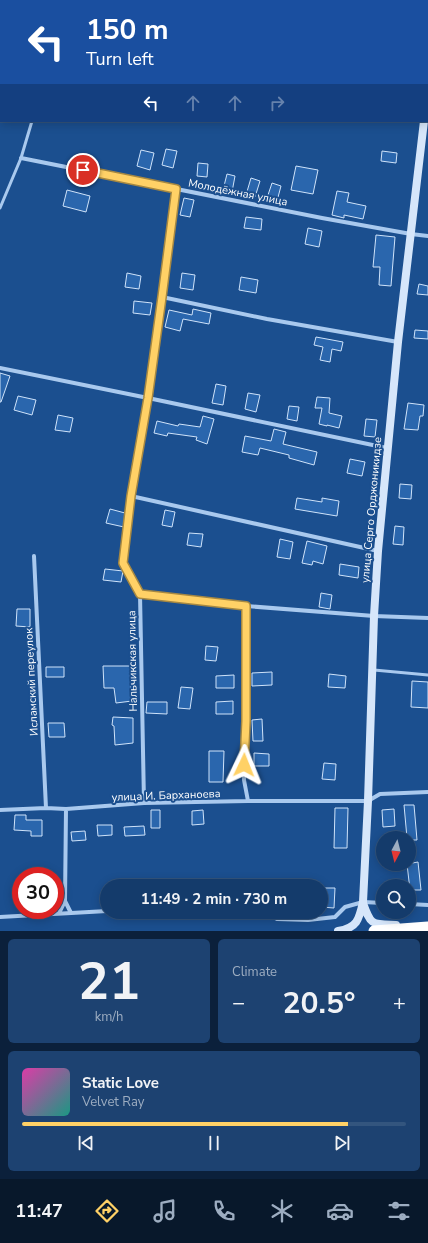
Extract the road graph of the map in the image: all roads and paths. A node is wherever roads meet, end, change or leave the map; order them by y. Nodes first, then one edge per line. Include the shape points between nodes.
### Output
1 (32, 122) edge
2 (424, 122) edge
3 (21, 158) junction
4 (176, 189) junction
5 (0, 208) edge
6 (411, 234) junction
7 (428, 236) edge
8 (162, 297) junction
9 (398, 342) junction
10 (0, 368) edge
11 (148, 398) junction
12 (387, 448) junction
13 (131, 496) junction
14 (378, 551) junction
15 (34, 556) dead end
16 (140, 594) junction
17 (246, 606) junction
18 (374, 616) junction
19 (428, 618) edge
20 (372, 670) junction
21 (428, 675) edge
22 (428, 792) edge
23 (248, 801) junction
24 (368, 801) junction
25 (144, 804) junction
26 (46, 808) junction
27 (66, 809) junction
28 (0, 810) edge
29 (65, 901) joint
30 (363, 902) junction
31 (376, 903) edge
32 (416, 904) edge
33 (428, 905) edge
34 (100, 911) edge
35 (64, 913) edge
36 (71, 913) junction
37 (12, 916) edge
38 (0, 917) edge
39 (328, 918) edge
40 (277, 919) edge
41 (317, 919) edge
42 (428, 925) edge
43 (338, 931) edge
44 (374, 931) edge

1 - 3 lane
2 - 6 street, улица Серго Орджоникидзе
3 - 4 street, Молодёжная улица
3 - 5 lane
4 - 6 street, Молодёжная улица
4 - 8 street, Нальчикская улица
6 - 7 street, Молодёжная улица
6 - 9 street, улица Серго Орджоникидзе
8 - 9 street
8 - 11 street, Нальчикская улица
9 - 12 street, улица Серго Орджоникидзе
10 - 11 street
11 - 12 street
11 - 13 street, Нальчикская улица
12 - 14 street, улица Серго Орджоникидзе
13 - 14 street
13 - 16 street, Нальчикская улица via 123,563
14 - 18 street, улица Серго Орджоникидзе
15 - 26 street, Исламский переулок
16 - 17 street
16 - 25 street, Нальчикская улица
17 - 18 street
17 - 23 street via 244,780
18 - 19 street
18 - 20 street, улица Серго Орджоникидзе
20 - 21 lane
20 - 24 street, улица Серго Орджоникидзе
22 - 24 street, улица И. Барханоева via 380,794
23 - 24 street, улица И. Барханоева
23 - 25 street, улица И. Барханоева
24 - 30 street, улица Серго Орджоникидзе
25 - 27 street, улица И. Барханоева
26 - 27 street, улица И. Барханоева
26 - 28 street, улица И. Барханоева
27 - 29 street
29 - 36 street
30 - 31 street
30 - 39 street via 345,907 335,917
30 - 42 street, улица Серго Орджоникидзе via 368,918 372,922
30 - 43 street, улица Серго Орджоникидзе via 356,924
32 - 33 street
34 - 36 street
35 - 36 street
37 - 38 street
40 - 41 street
42 - 44 highway

